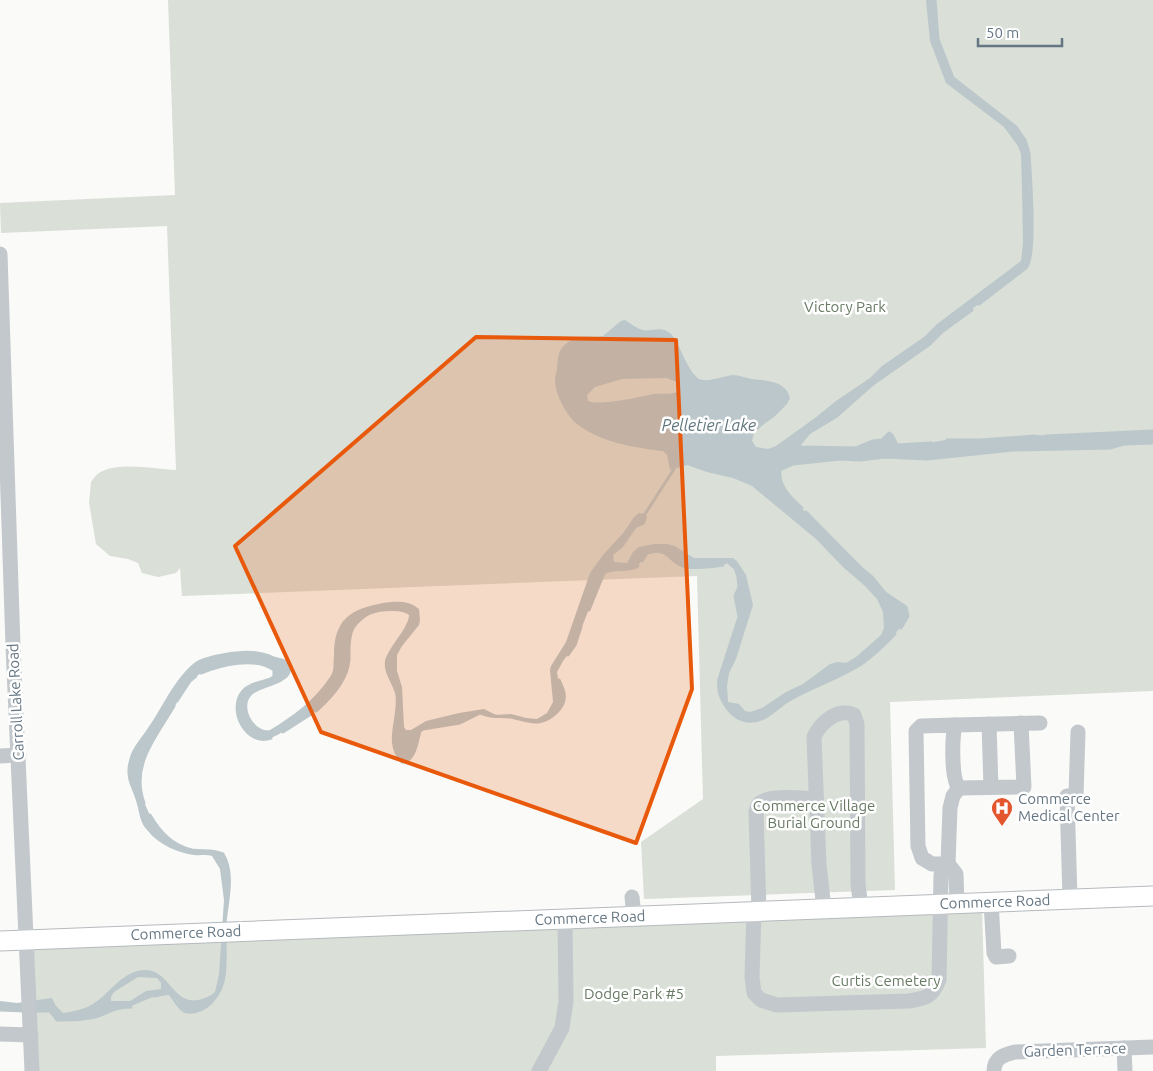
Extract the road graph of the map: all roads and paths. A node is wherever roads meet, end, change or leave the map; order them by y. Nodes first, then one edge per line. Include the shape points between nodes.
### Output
1 (0, 254) edge
2 (4, 477) edge
3 (7, 646) edge
4 (1040, 723) dead end
5 (989, 724) junction
6 (1021, 724) junction
7 (954, 725) junction
8 (1078, 732) dead end
9 (18, 755) junction
10 (0, 756) edge
11 (958, 788) junction
12 (991, 788) junction
13 (816, 799) junction
14 (948, 864) junction
15 (1153, 896) edge
16 (632, 897) dead end
17 (1070, 900) junction
18 (991, 902) junction
19 (949, 904) junction
20 (861, 908) junction
21 (824, 909) junction
22 (756, 911) junction
23 (634, 917) junction
24 (565, 919) junction
25 (0, 940) edge
26 (28, 940) junction
27 (1009, 956) dead end
28 (0, 1034) edge
29 (31, 1035) junction
30 (1153, 1047) edge
31 (1124, 1048) junction
32 (996, 1064) edge
33 (32, 1071) edge
34 (539, 1071) edge
35 (1125, 1071) edge

1 - 2 street, Carroll Lake Road
2 - 3 street, Carroll Lake Road
3 - 9 street, Carroll Lake Road
4 - 6 street
5 - 6 street
5 - 7 street
5 - 12 street
6 - 12 street via 1024,787
7 - 11 street via 954,780
7 - 14 street via 921,726 916,730 919,852 926,862
8 - 17 street via 1076,796 1067,796
9 - 10 street
9 - 26 street, Carroll Lake Road
11 - 12 street
11 - 14 street via 950,803
13 - 20 street via 814,737 829,719 848,712 854,715 857,724
13 - 21 street
13 - 22 street via 777,798 759,804 756,812
14 - 19 street via 956,874
15 - 17 main road, Commerce Road
16 - 23 street
17 - 18 main road, Commerce Road
18 - 19 main road, Commerce Road
18 - 27 street via 994,953 996,957
19 - 20 main road, Commerce Road
19 - 22 street via 939,980 935,990 925,999 777,1005 761,1000 754,993
20 - 21 main road, Commerce Road
21 - 22 main road, Commerce Road
22 - 23 main road, Commerce Road
23 - 24 main road, Commerce Road
24 - 26 main road, Commerce Road
24 - 34 street via 566,984 562,1028
25 - 26 main road, Commerce Road
26 - 29 street, Carroll Lake Road
28 - 29 street
29 - 33 street, Carroll Lake Road
30 - 31 street, Garden Terrace
31 - 32 street, Garden Terrace via 1015,1052 1006,1054
31 - 35 street

